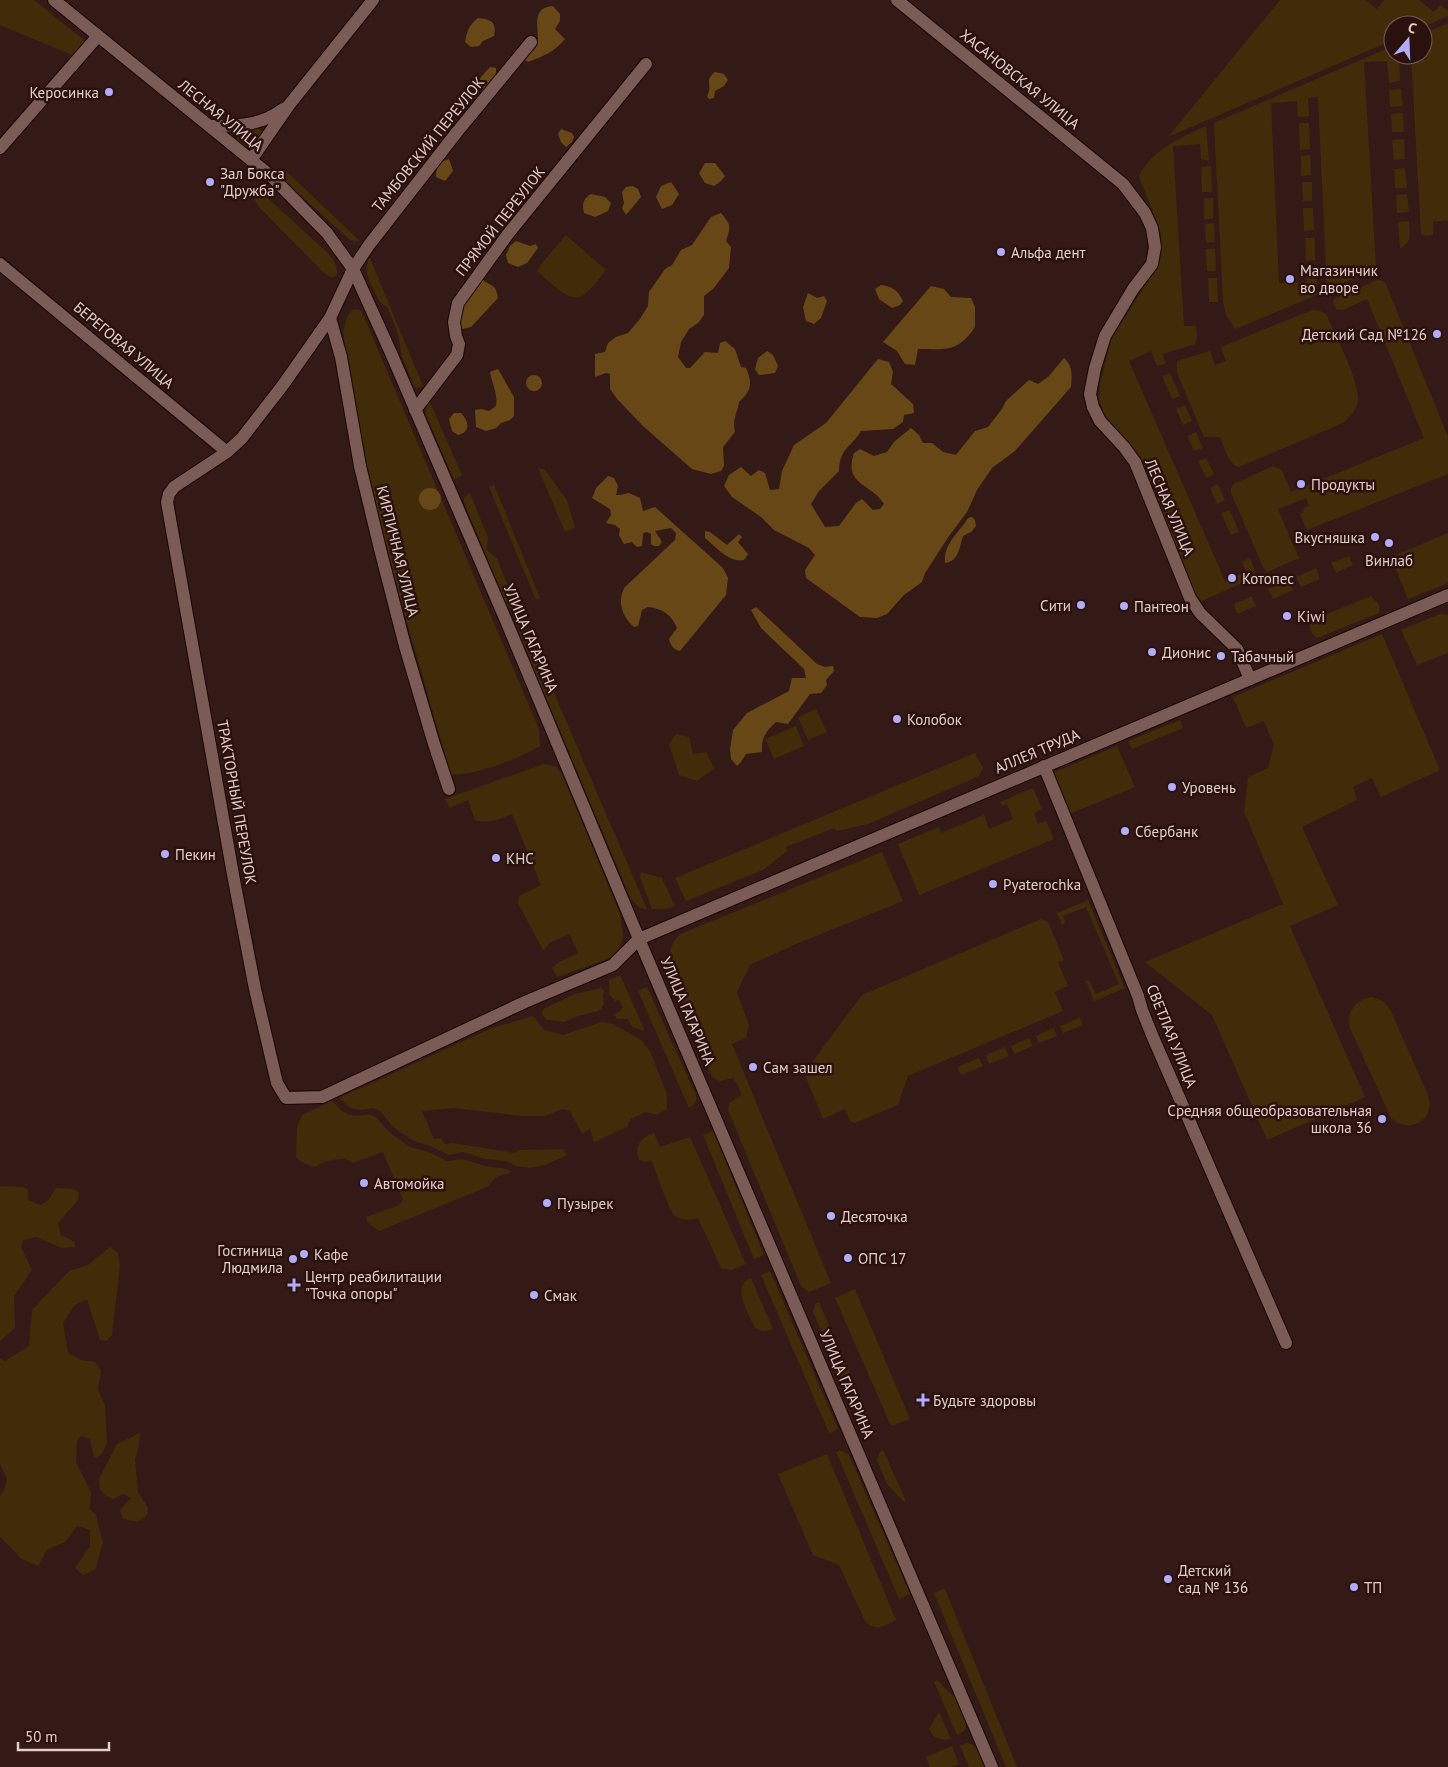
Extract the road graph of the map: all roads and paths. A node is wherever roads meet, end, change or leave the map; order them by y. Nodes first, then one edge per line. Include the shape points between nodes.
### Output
1 (54, 0) edge
2 (897, 0) edge
3 (370, 1) edge
4 (98, 36) junction
5 (531, 42) dead end
6 (646, 64) dead end
7 (289, 105) junction
8 (209, 126) junction
9 (0, 148) edge
10 (251, 160) junction
11 (1123, 184) joint
12 (0, 264) edge
13 (353, 269) junction
14 (330, 318) junction
15 (415, 410) junction
16 (226, 452) junction
17 (168, 509) joint
18 (1448, 595) edge
19 (1250, 679) junction
20 (1044, 766) junction
21 (449, 789) dead end
22 (639, 939) junction
23 (1286, 1343) dead end
24 (992, 1767) edge

1 - 4 street, ЛЕСНАЯ УЛИЦА
2 - 11 street, ХАСАНОВСКАЯ УЛИЦА
3 - 7 street
4 - 8 street, ЛЕСНАЯ УЛИЦА
4 - 9 street
5 - 13 street, ТАМБОВСКИЙ ПЕРЕУЛОК via 392,215
6 - 15 street, ПРЯМОЙ ПЕРЕУЛОК via 508,234 458,303 454,322 459,344 457,355
7 - 8 street via 259,122
7 - 10 street
8 - 10 street, ЛЕСНАЯ УЛИЦА
10 - 13 street, ЛЕСНАЯ УЛИЦА via 327,233
11 - 19 street, ЛЕСНАЯ УЛИЦА via 1145,213 1155,247 1152,264 1105,336 1090,394 1093,407 1100,421 1135,462 1190,598 1238,648
12 - 16 street, БЕРЕГОВАЯ УЛИЦА
13 - 14 street, ТАМБОВСКИЙ ПЕРЕУЛОК
13 - 15 street, УЛИЦА ГАГАРИНА
14 - 16 street, ТАМБОВСКИЙ ПЕРЕУЛОК via 242,438
14 - 21 street, КИРПИЧНАЯ УЛИЦА via 341,357 360,466 380,549 405,646
15 - 22 street, УЛИЦА ГАГАРИНА
16 - 17 street, ТАМБОВСКИЙ ПЕРЕУЛОК via 174,487 169,494
17 - 22 street, ТРАКТОРНЫЙ ПЕРЕУЛОК via 255,989 277,1083 286,1098 322,1097 525,1002 613,965
18 - 19 street, АЛЛЕЯ ТРУДА
19 - 20 street, АЛЛЕЯ ТРУДА
20 - 22 street, АЛЛЕЯ ТРУДА
20 - 23 street, СВЕТЛАЯ УЛИЦА via 1152,1035
22 - 24 street, УЛИЦА ГАГАРИНА

